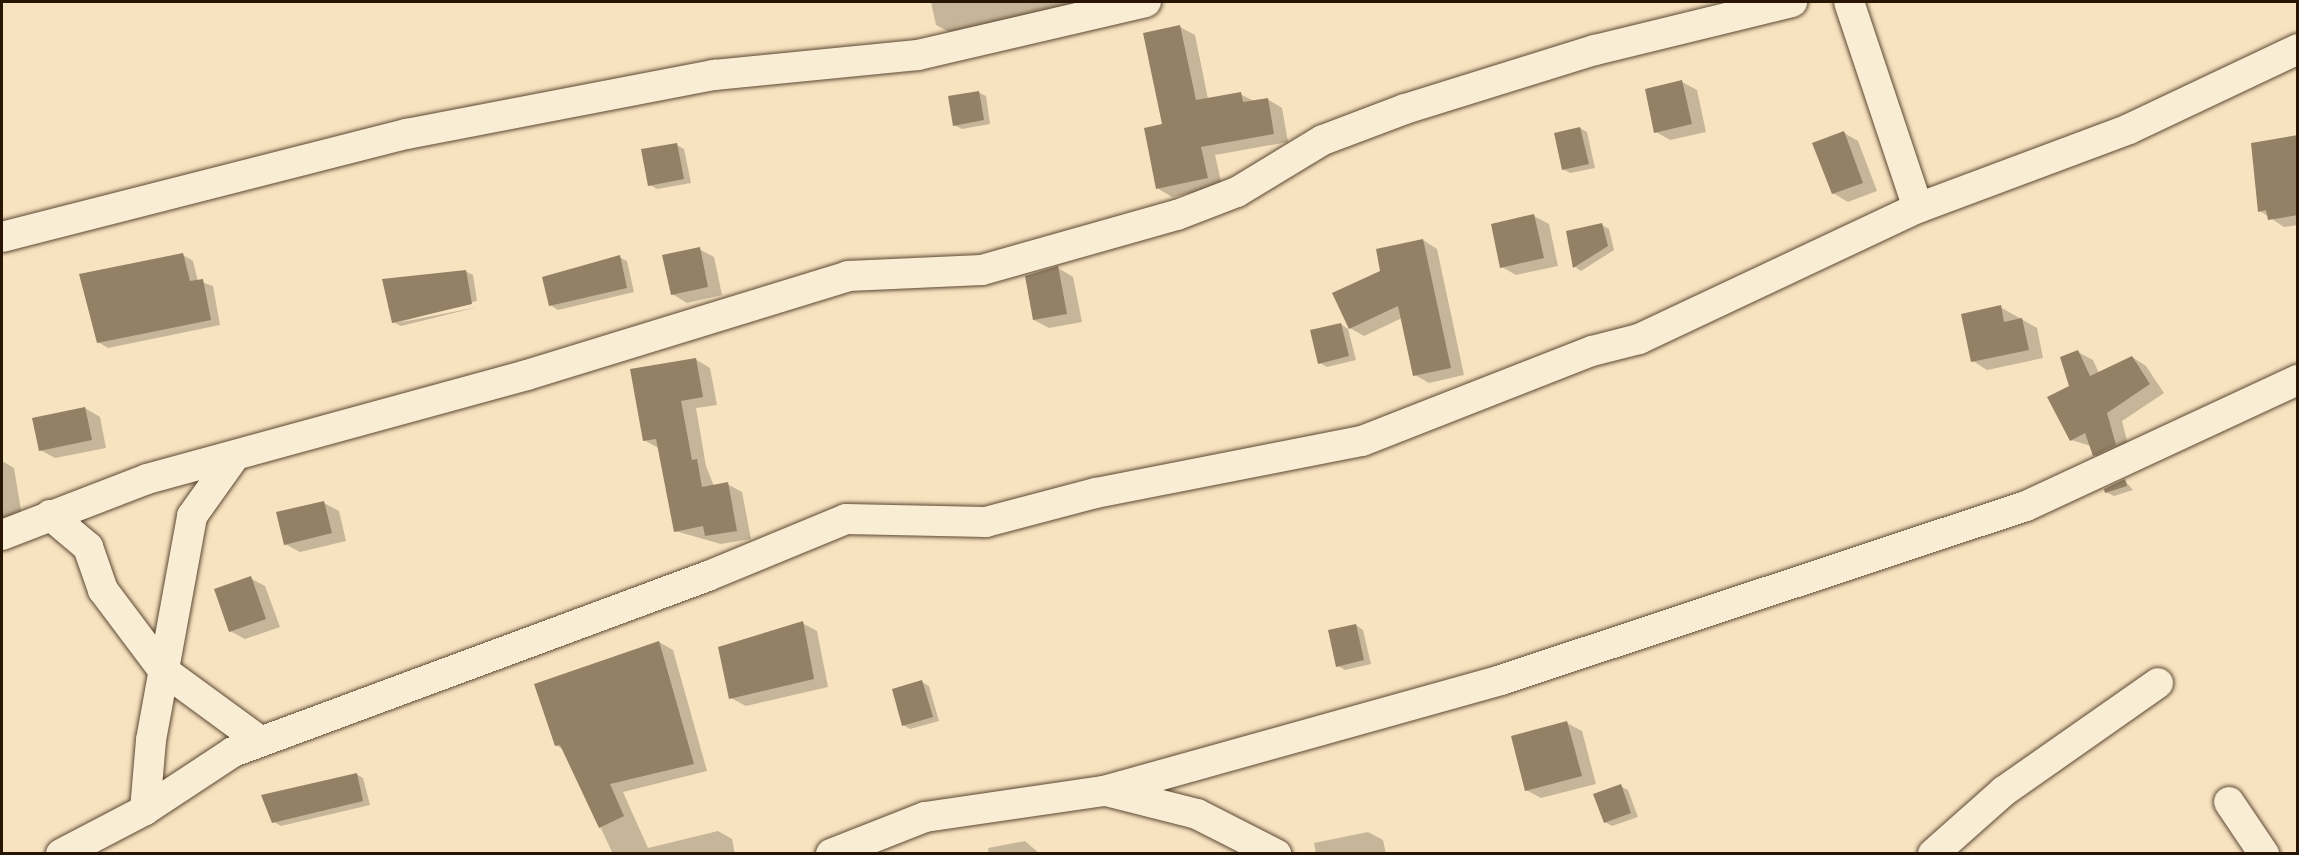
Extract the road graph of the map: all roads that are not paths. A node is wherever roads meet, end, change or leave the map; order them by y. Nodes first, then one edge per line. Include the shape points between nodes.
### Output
1 (1146, 2) edge
2 (1792, 2) edge
3 (1849, 2) edge
4 (2296, 55) edge
5 (1918, 208) junction
6 (2, 237) edge
7 (2298, 380) edge
8 (232, 460) junction
9 (50, 515) junction
10 (2, 535) edge
11 (163, 670) junction
12 (2158, 682) dead end
13 (260, 741) junction
14 (1104, 791) junction
15 (2229, 802) dead end
16 (145, 810) junction
17 (61, 854) edge
18 (831, 854) edge
19 (1275, 854) edge
20 (1933, 854) edge
21 (2264, 854) edge

1 - 6 street via 918,55 714,75 407,134
2 - 8 street via 1595,50 1405,109 1323,140 1237,192 1178,215 982,270 848,276
3 - 5 street
4 - 5 street via 2129,129
5 - 13 street via 1639,339 1592,351 1362,441 1096,493 986,522 846,519 708,576
7 - 14 street via 2026,506 1501,680
8 - 9 street via 147,479
8 - 11 street via 192,516
9 - 10 street
9 - 11 street via 88,547 103,590
11 - 13 street
11 - 16 street
12 - 20 street via 2004,791
13 - 16 street via 233,752
14 - 18 street via 925,817
14 - 19 street via 1197,814
15 - 21 street
16 - 17 street

